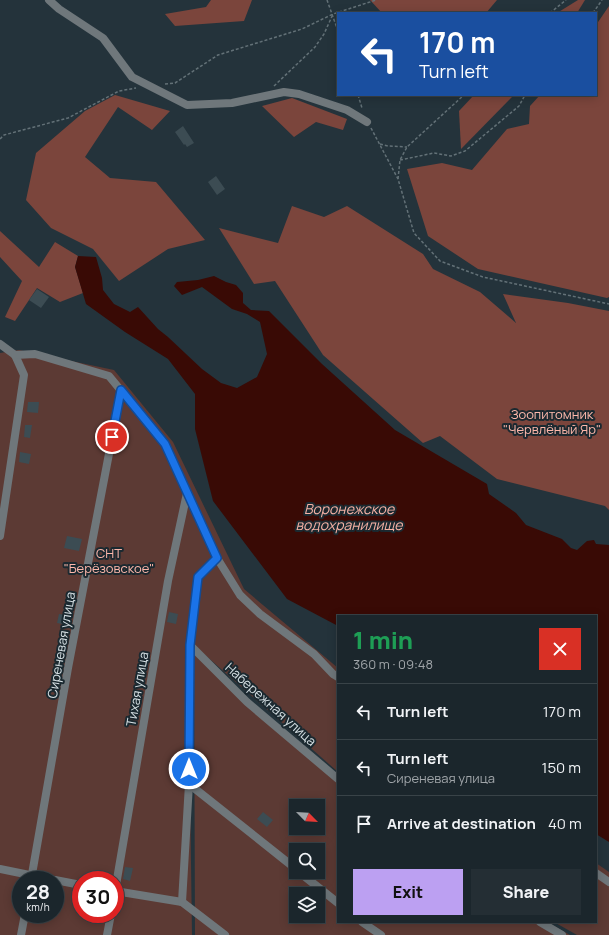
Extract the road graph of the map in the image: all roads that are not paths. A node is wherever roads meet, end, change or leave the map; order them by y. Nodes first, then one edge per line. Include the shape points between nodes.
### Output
1 (49, 0) edge
2 (367, 122) road end
3 (0, 344) edge
4 (15, 355) junction
5 (121, 390) junction
6 (187, 493) junction
7 (0, 536) edge
8 (217, 558) junction
9 (190, 645) junction
10 (337, 676) edge
11 (337, 778) edge
12 (189, 784) junction
13 (289, 864) edge
14 (0, 869) edge
15 (32, 871) edge
16 (118, 871) edge
17 (12, 872) edge
18 (597, 874) edge
19 (308, 879) edge
20 (609, 882) edge
21 (124, 892) edge
22 (182, 902) junction
23 (337, 902) edge
24 (23, 923) edge
25 (109, 923) edge
26 (363, 923) edge
27 (542, 923) edge
28 (21, 935) edge
29 (107, 935) edge
30 (225, 935) edge
31 (381, 935) edge
32 (562, 935) edge

1 - 2 street via 103,38 132,77 187,105 232,103 284,92 299,94 347,110
3 - 4 street
4 - 5 street via 35,354 109,376
4 - 7 street via 24,375
5 - 6 street via 165,444
5 - 15 street, Сиреневая улица
6 - 8 street
6 - 16 street, Тихая улица via 168,581
8 - 9 street via 198,577
8 - 10 street via 240,595 260,614 314,654
9 - 11 street, Набережная улица via 247,702
9 - 12 street
12 - 13 street
12 - 22 street
14 - 17 street
18 - 20 street
19 - 23 street
21 - 22 street
22 - 30 street
24 - 28 street
25 - 29 street
26 - 31 street
27 - 32 street

